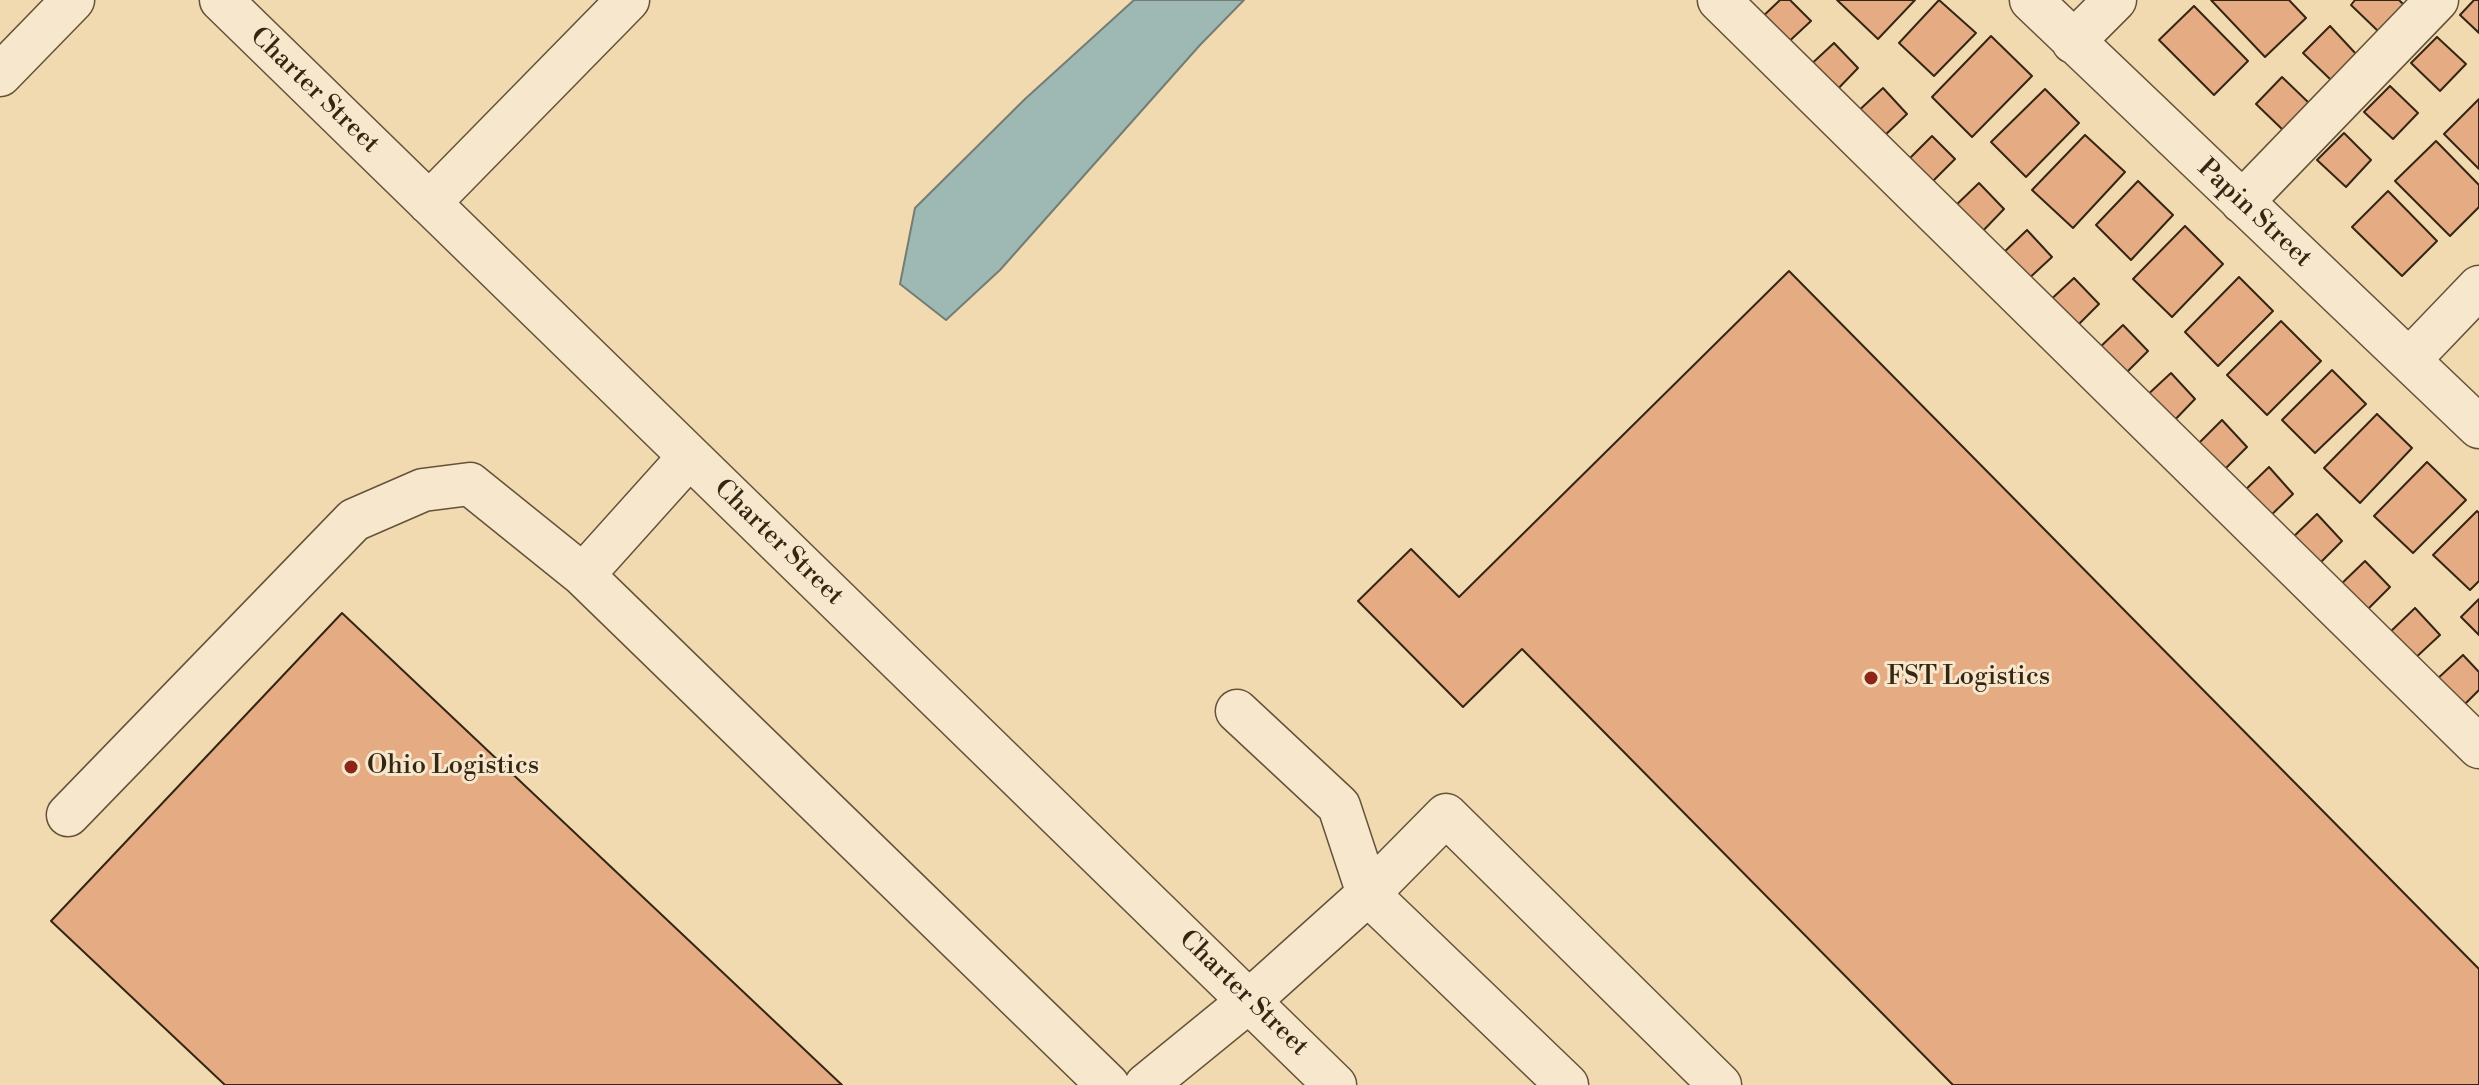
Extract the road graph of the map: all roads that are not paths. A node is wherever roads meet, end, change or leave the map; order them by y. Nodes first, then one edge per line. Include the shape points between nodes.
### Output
1 (75, 0) edge
2 (109, 0) edge
3 (221, 0) edge
4 (628, 0) edge
5 (1719, 0) edge
6 (2031, 0) edge
7 (2115, 0) edge
8 (2437, 0) edge
9 (2073, 42) junction
10 (0, 75) edge
11 (2242, 202) junction
12 (429, 203) junction
13 (2479, 287) edge
14 (2409, 360) junction
15 (2479, 427) edge
16 (689, 457) junction
17 (583, 575) junction
18 (1237, 711) dead end
19 (2479, 747) edge
20 (68, 815) dead end
21 (1368, 894) junction
22 (1249, 1001) junction
23 (1108, 1085) edge
24 (1146, 1085) edge
25 (1335, 1085) edge
26 (1567, 1085) edge
27 (1720, 1085) edge

1 - 2 street via 91,7
1 - 10 street
3 - 12 street, Charter Street
4 - 12 street
5 - 19 street
6 - 9 street, Papin Street
7 - 9 street
8 - 11 street
9 - 11 street, Papin Street
11 - 14 street, Papin Street
12 - 16 street, Charter Street
13 - 14 street
14 - 15 street, Papin Street
16 - 17 street
16 - 22 street, Charter Street
17 - 20 street via 470,484 423,490 354,520
17 - 23 street
18 - 21 street via 1339,806
21 - 22 street
21 - 26 street
21 - 27 street via 1446,815
22 - 24 street
22 - 25 street, Charter Street

